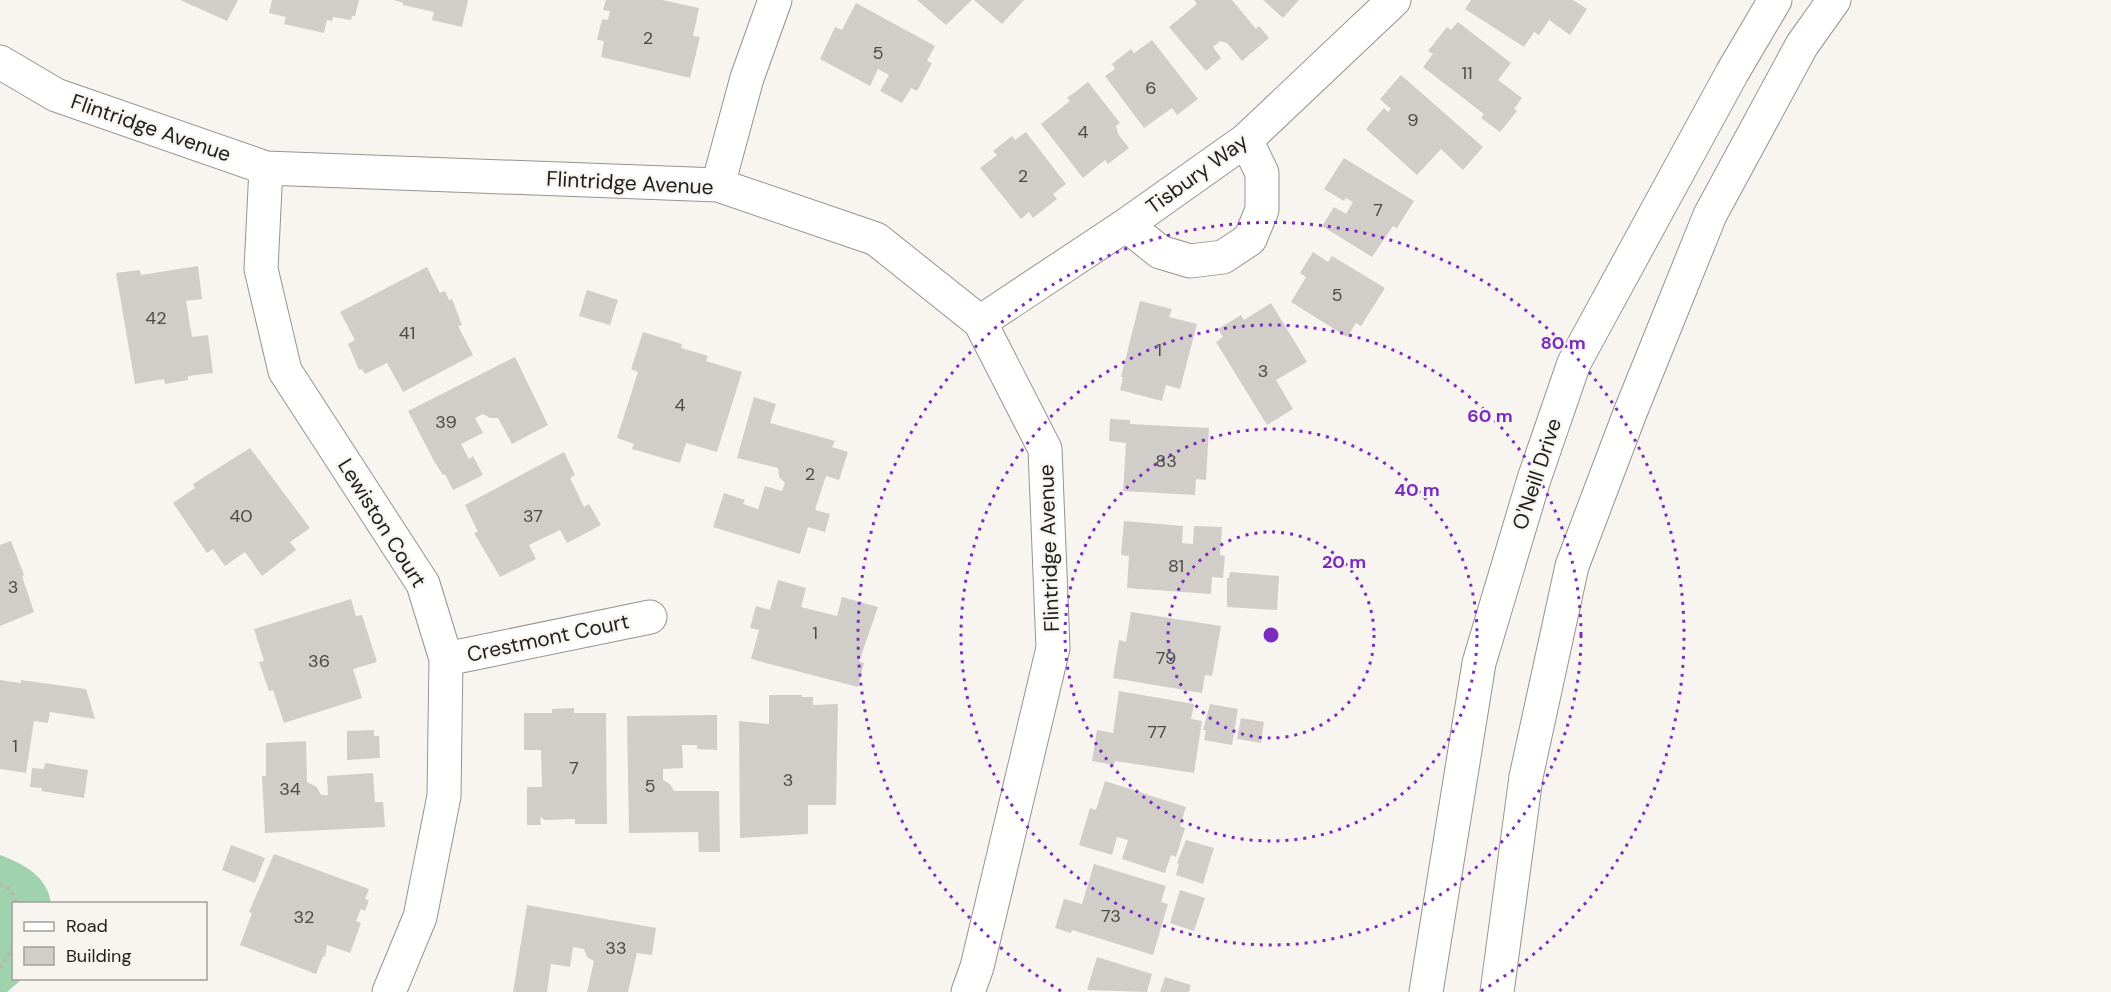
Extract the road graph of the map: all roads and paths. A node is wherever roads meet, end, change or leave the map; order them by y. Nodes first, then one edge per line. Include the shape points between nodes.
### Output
1 (775, 0) edge
2 (1394, 0) edge
3 (1775, 0) edge
4 (1834, 0) edge
5 (0, 62) edge
6 (1246, 140) junction
7 (266, 168) junction
8 (718, 185) junction
9 (1126, 225) junction
10 (980, 322) junction
11 (650, 617) dead end
12 (446, 659) junction
13 (0, 884) edge
14 (16, 902) edge
15 (12, 948) edge
16 (0, 968) edge
17 (389, 992) edge
18 (968, 992) edge
19 (1426, 992) edge
20 (1497, 992) edge

1 - 8 street via 747,78
2 - 6 street, Tisbury Way
3 - 19 street, O'Neill Drive via 1570,374 1479,663
4 - 20 street via 1802,45 1710,215 1572,566 1526,777
5 - 7 street, Flintridge Avenue via 56,96
6 - 9 street, Tisbury Way
6 - 9 street via 1262,173 1262,210 1250,239 1223,257 1190,261 1161,252
7 - 8 street, Flintridge Avenue
7 - 12 street, Lewiston Court via 261,269 285,371 423,584
8 - 10 street, Flintridge Avenue via 876,239
9 - 10 street, Tisbury Way
10 - 18 street, Flintridge Avenue via 1045,449 1053,648
11 - 12 street, Crestmont Court
12 - 17 street, Lewiston Court via 444,796 420,917
13 - 14 path via 10,889
15 - 16 path

